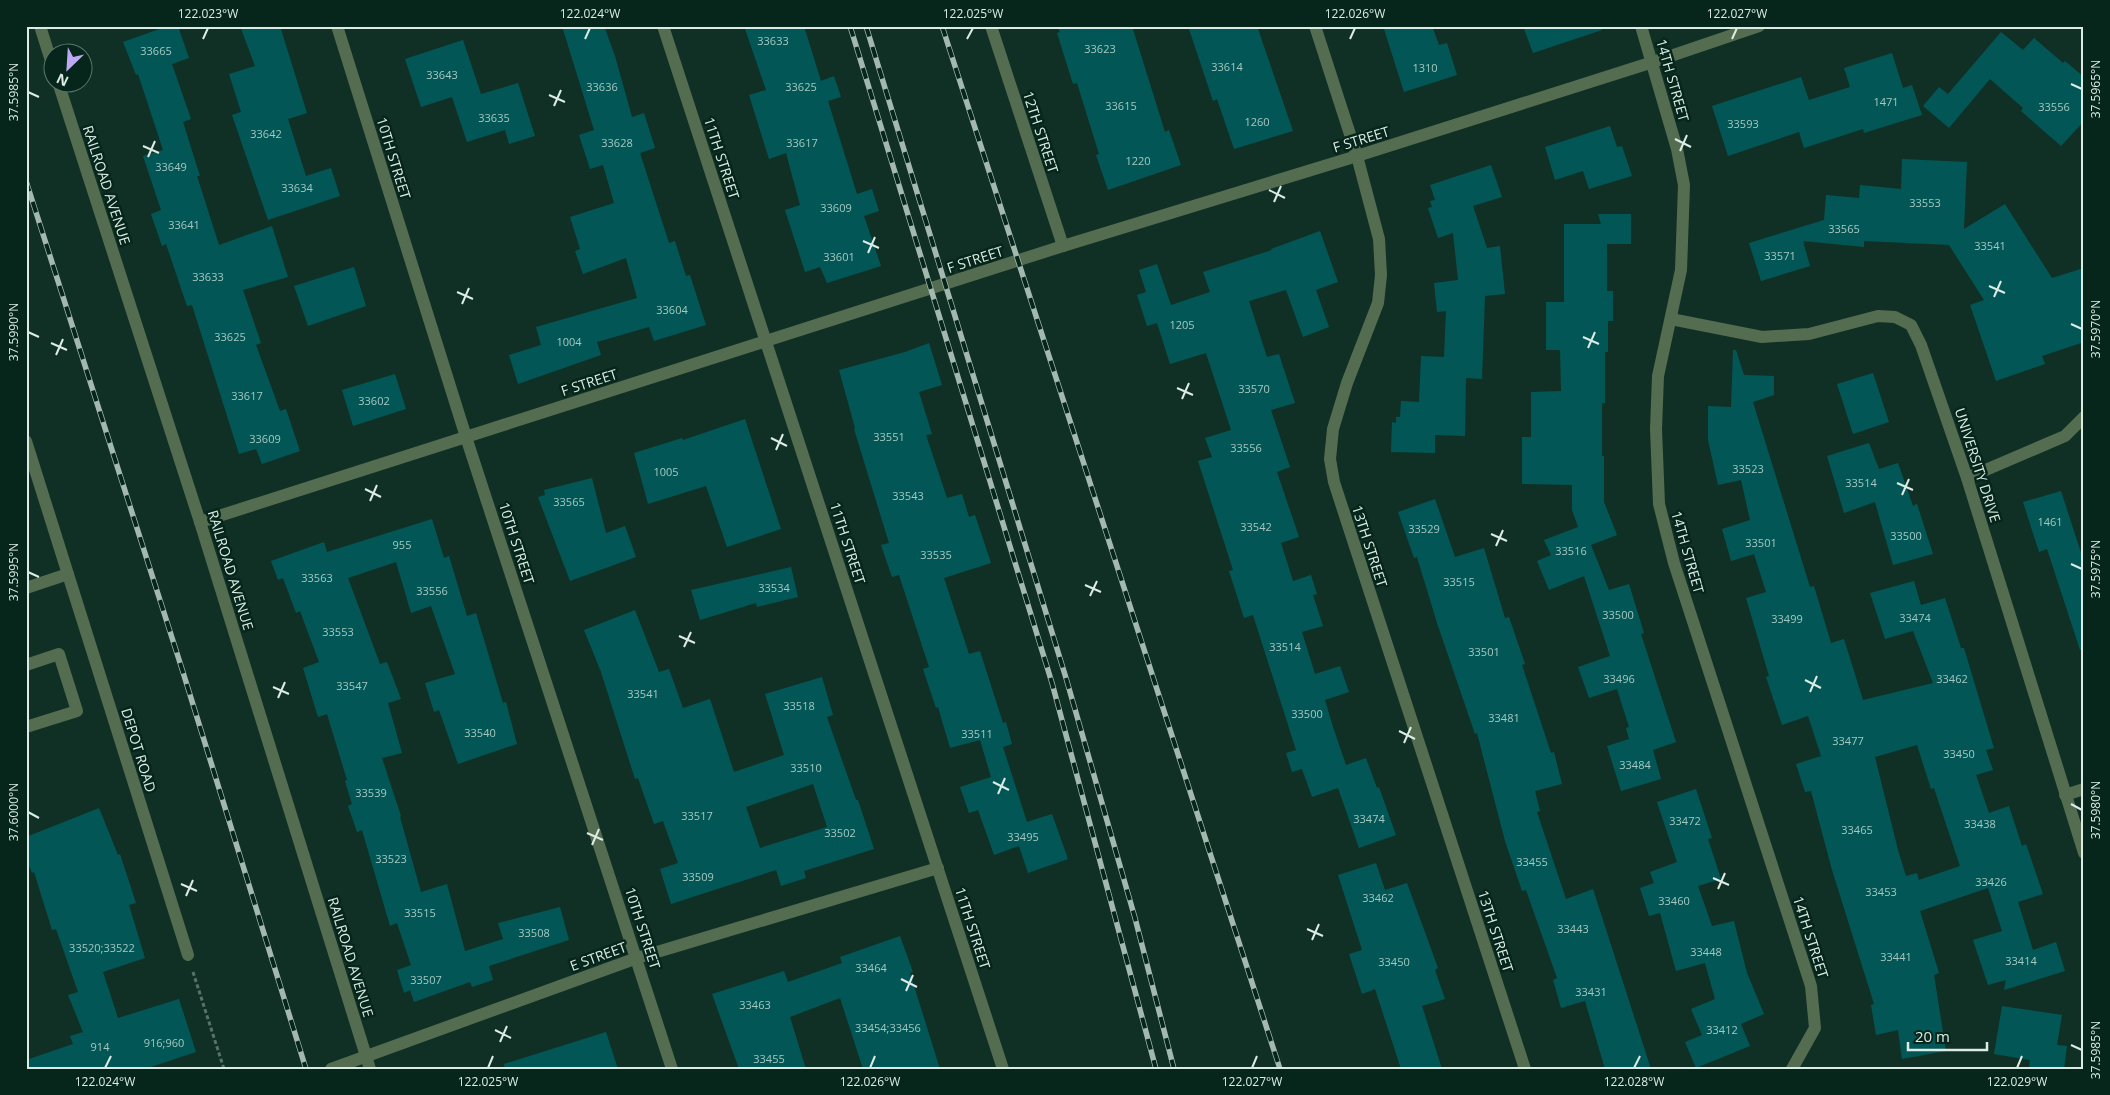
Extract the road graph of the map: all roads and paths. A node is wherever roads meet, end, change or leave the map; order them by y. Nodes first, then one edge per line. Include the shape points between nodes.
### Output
1 (40, 26) edge
2 (337, 26) edge
3 (663, 26) edge
4 (991, 26) edge
5 (1316, 26) edge
6 (1641, 26) edge
7 (1759, 26) edge
8 (45, 42) edge
9 (1653, 62) junction
10 (61, 92) edge
11 (1357, 156) junction
12 (1063, 246) junction
13 (1671, 319) junction
14 (766, 341) junction
15 (2084, 418) edge
16 (466, 437) junction
17 (26, 441) edge
18 (1967, 478) junction
19 (200, 522) junction
20 (68, 574) junction
21 (26, 588) edge
22 (26, 665) edge
23 (26, 727) edge
24 (2084, 789) edge
25 (2065, 795) junction
26 (2084, 853) edge
27 (938, 868) junction
28 (188, 955) joint
29 (637, 958) junction
30 (366, 1056) junction
31 (224, 1069) edge
32 (331, 1069) edge
33 (370, 1069) edge
34 (672, 1069) edge
35 (1002, 1069) edge
36 (1525, 1069) edge
37 (1792, 1069) edge

1 - 8 street
2 - 16 street, 10TH STREET
3 - 14 street, 11TH STREET
4 - 12 street, 12TH STREET
5 - 11 street, 13TH STREET
6 - 9 street, 14TH STREET
7 - 9 street, F STREET
9 - 11 street, F STREET
9 - 13 street, 14TH STREET via 1684,185 1682,270
10 - 19 street, RAILROAD AVENUE
11 - 12 street, F STREET
11 - 36 street, 13TH STREET via 1379,238 1381,275 1378,303 1333,429 1330,459 1334,482
12 - 14 street, F STREET
13 - 18 street, UNIVERSITY DRIVE via 1762,337 1809,334 1878,316 1895,317 1911,325 1921,345
13 - 37 street, 14TH STREET via 1658,376 1659,504 1677,572 1811,986 1815,1028
14 - 16 street, F STREET
14 - 27 street, 11TH STREET
15 - 18 street via 2065,436
16 - 19 street, F STREET
16 - 29 street, 10TH STREET
17 - 20 street, DEPOT ROAD
18 - 25 street, UNIVERSITY DRIVE
19 - 30 street, RAILROAD AVENUE
20 - 21 street
20 - 28 street, DEPOT ROAD
22 - 23 street via 59,654 77,711
24 - 25 street
25 - 26 street, UNIVERSITY DRIVE
27 - 29 street, E STREET
27 - 35 street, 11TH STREET
28 - 31 path
29 - 30 street, E STREET
29 - 34 street, 10TH STREET
30 - 32 street, E STREET
30 - 33 street, RAILROAD AVENUE

